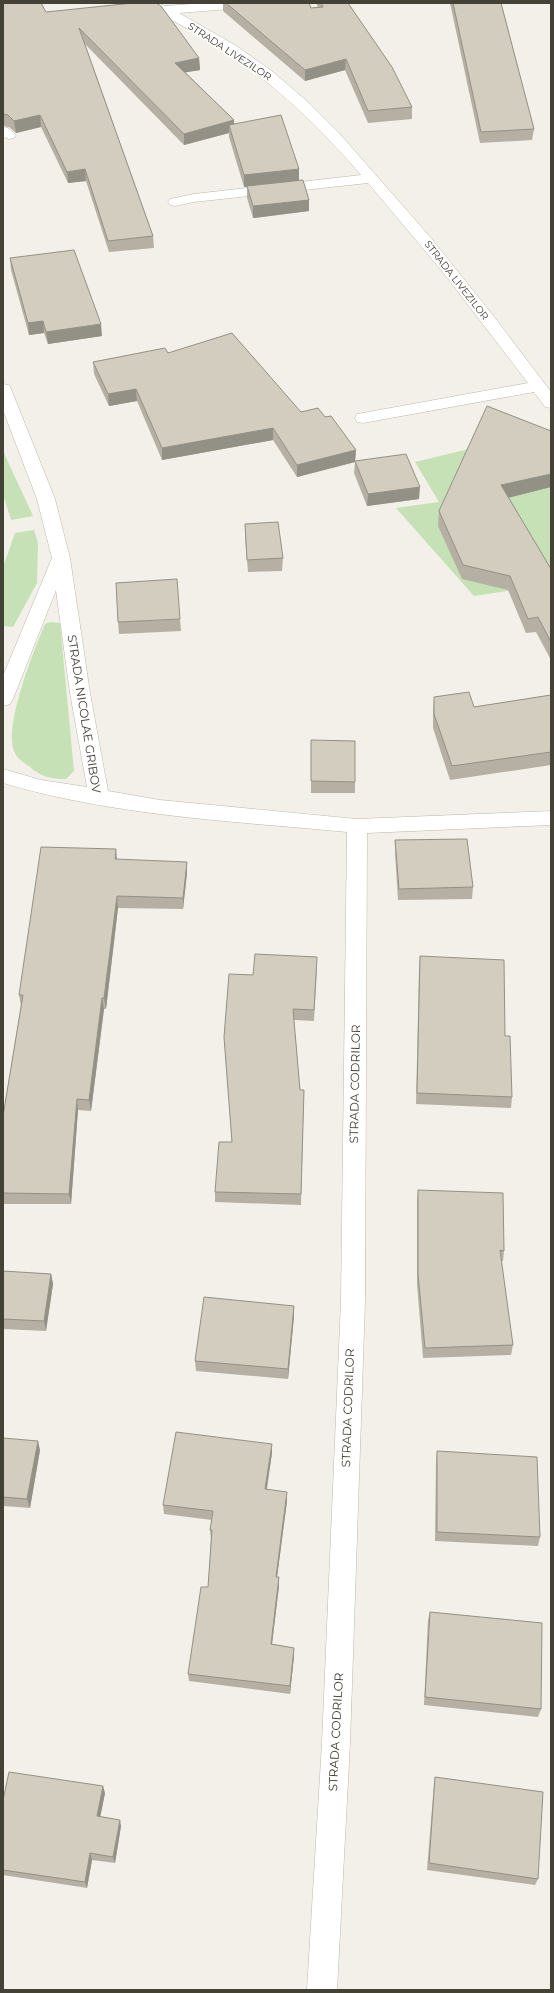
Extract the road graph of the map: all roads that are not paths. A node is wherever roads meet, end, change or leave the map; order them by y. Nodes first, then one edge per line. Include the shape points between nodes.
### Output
1 (148, 3) edge
2 (256, 3) edge
3 (164, 10) junction
4 (372, 178) junction
5 (175, 202) dead end
6 (538, 386) junction
7 (3, 389) edge
8 (551, 403) edge
9 (363, 418) dead end
10 (61, 558) junction
11 (3, 699) edge
12 (3, 776) edge
13 (99, 798) junction
14 (551, 818) edge
15 (356, 826) junction
16 (322, 1990) edge

1 - 3 street, STRADA LIVEZILOR
2 - 3 street
3 - 4 street, STRADA LIVEZILOR via 210,36 276,81 304,106
4 - 5 street
4 - 6 street, STRADA LIVEZILOR via 429,243
6 - 8 street, STRADA LIVEZILOR
6 - 9 street
7 - 10 street, STRADA NICOLAE GRIBOV via 46,499
10 - 11 street
10 - 13 street, STRADA NICOLAE GRIBOV via 80,693
12 - 13 street, STRADA NICOLAE GRIBOV
13 - 15 street
14 - 15 street
15 - 16 street, STRADA CODRILOR via 352,1301 336,1743

